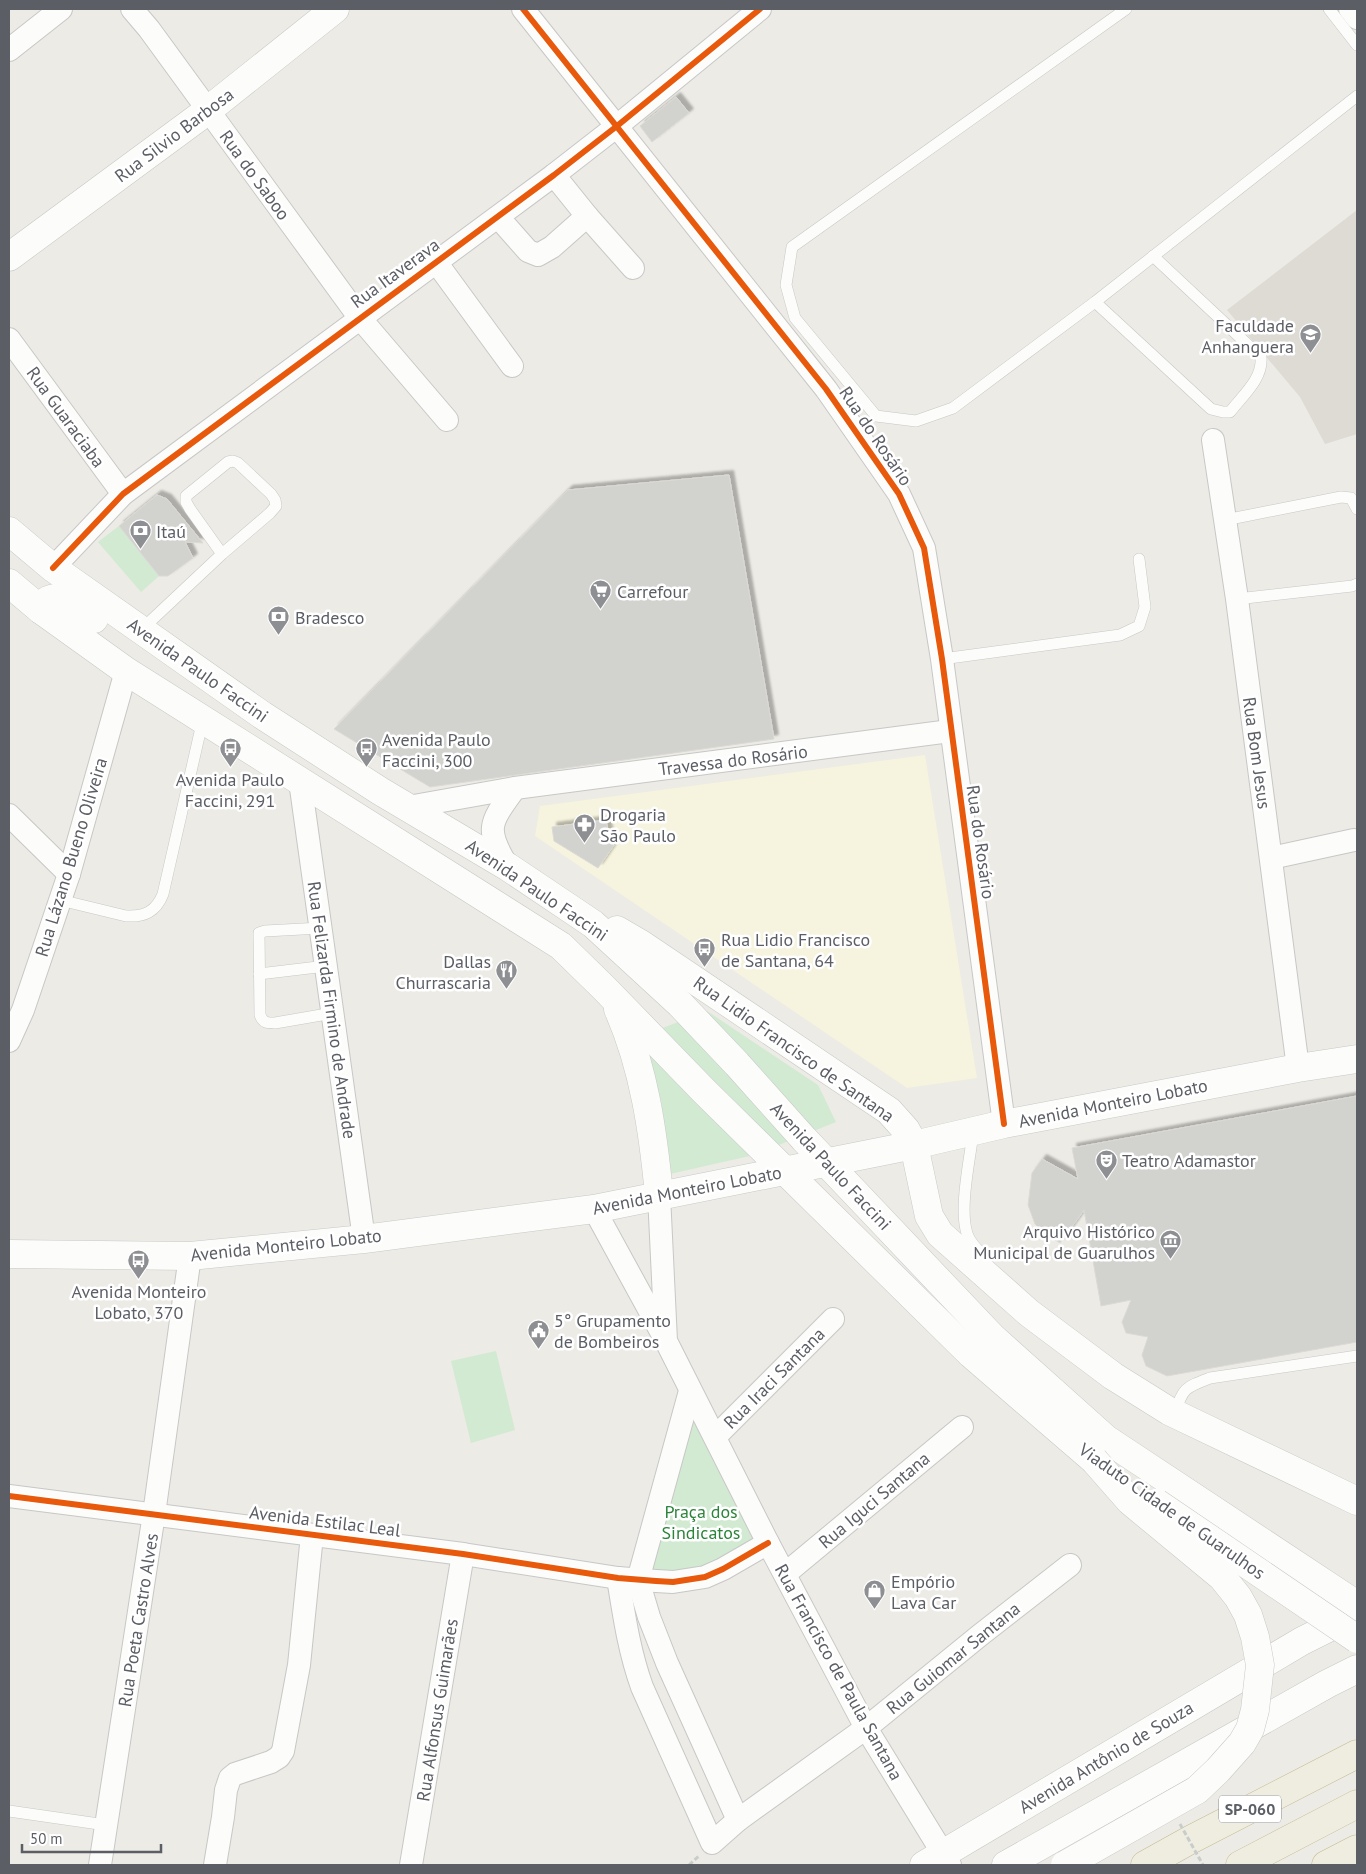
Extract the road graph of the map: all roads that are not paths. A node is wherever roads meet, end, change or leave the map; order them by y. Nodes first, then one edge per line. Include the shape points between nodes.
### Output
1 (61, 9) edge
2 (132, 9) edge
3 (336, 9) edge
4 (523, 9) edge
5 (760, 9) edge
6 (1126, 9) edge
7 (1328, 9) edge
8 (1350, 9) edge
9 (1357, 18) edge
10 (1357, 45) edge
11 (9, 50) edge
12 (1357, 96) edge
13 (208, 111) junction
14 (617, 126) junction
15 (554, 175) junction
16 (588, 216) junction
17 (498, 217) junction
18 (1153, 256) junction
19 (9, 257) edge
20 (436, 262) junction
21 (633, 268) dead end
22 (1095, 302) junction
23 (359, 317) junction
24 (9, 339) edge
25 (512, 366) dead end
26 (447, 420) dead end
27 (1213, 440) dead end
28 (123, 494) junction
29 (1357, 509) edge
30 (1225, 520) junction
31 (9, 531) edge
32 (222, 554) junction
33 (1140, 559) dead end
34 (53, 568) junction
35 (9, 583) edge
36 (1357, 584) edge
37 (1237, 599) junction
38 (41, 610) junction
39 (141, 630) junction
40 (942, 659) junction
41 (126, 671) junction
42 (262, 715) junction
43 (203, 719) junction
44 (950, 731) junction
45 (244, 746) junction
46 (300, 781) junction
47 (515, 788) junction
48 (380, 791) junction
49 (408, 807) junction
50 (9, 815) edge
51 (1354, 840) dead end
52 (1271, 858) junction
53 (508, 867) junction
54 (69, 874) junction
55 (60, 900) junction
56 (593, 924) junction
57 (321, 928) junction
58 (326, 966) junction
59 (259, 974) junction
60 (612, 996) junction
61 (16, 1003) edge
62 (332, 1013) junction
63 (9, 1041) edge
64 (1357, 1059) edge
65 (1298, 1068) junction
66 (1004, 1124) junction
67 (973, 1131) junction
68 (914, 1146) junction
69 (827, 1162) junction
70 (785, 1170) junction
71 (660, 1195) junction
72 (594, 1209) junction
73 (364, 1239) junction
74 (9, 1254) edge
75 (190, 1256) junction
76 (995, 1266) dead end
77 (832, 1319) dead end
78 (1064, 1325) dead end
79 (666, 1341) junction
80 (982, 1345) junction
81 (1093, 1346) dead end
82 (1357, 1356) edge
83 (1126, 1370) dead end
84 (690, 1391) junction
85 (1172, 1412) junction
86 (962, 1427) dead end
87 (714, 1438) junction
88 (1094, 1460) junction
89 (9, 1496) edge
90 (1357, 1501) edge
91 (154, 1514) junction
92 (312, 1535) junction
93 (768, 1543) junction
94 (463, 1554) junction
95 (1070, 1565) dead end
96 (785, 1574) junction
97 (628, 1579) junction
98 (1357, 1605) edge
99 (1357, 1613) edge
100 (1357, 1639) edge
101 (1357, 1669) edge
102 (866, 1728) junction
103 (1357, 1754) edge
104 (1357, 1804) edge
105 (9, 1811) edge
106 (738, 1820) junction
107 (106, 1825) junction
108 (1357, 1849) edge
109 (939, 1862) edge
110 (100, 1865) edge
111 (215, 1865) edge
112 (411, 1865) edge
113 (1006, 1865) edge
114 (1065, 1865) edge
115 (1145, 1865) edge
116 (1240, 1865) edge
117 (1326, 1865) edge

1 - 11 street
2 - 13 street, Rua do Saboo
3 - 13 main road, Rua Silvio Barbosa
4 - 14 street, Rua do Rosário
5 - 14 street, Rua Itaverava
6 - 22 lane via 792,247 786,285 795,318 876,416 916,421 952,408
7 - 10 lane
8 - 9 street
12 - 18 lane
13 - 19 main road, Rua Silvio Barbosa
13 - 23 street, Rua do Saboo
14 - 15 street, Rua Itaverava
14 - 40 street, Rua do Rosário via 826,389 899,494 924,548
15 - 16 street
15 - 17 street, Rua Itaverava
16 - 17 street via 538,255 528,250
16 - 21 street
17 - 20 street, Rua Itaverava
18 - 22 lane
18 - 22 lane via 1261,357 1258,376 1230,412 1211,409
20 - 23 street, Rua Itaverava
20 - 25 street
23 - 26 street, Rua do Saboo
23 - 28 street, Rua Itaverava
24 - 28 street, Rua Guaraciaba
27 - 30 street, Rua Bom Jesus
28 - 34 street, Rua Itaverava
29 - 30 lane via 1352,498 1341,497
30 - 37 street, Rua Bom Jesus
31 - 34 main road, Avenida Paulo Faccini
32 - 32 lane via 190,509 186,496 233,461 271,494 276,506
32 - 39 lane
33 - 40 lane via 1145,607 1140,626 1120,635
34 - 39 main road, Avenida Paulo Faccini
35 - 38 main road, Avenida Paulo Faccini
36 - 37 lane
37 - 52 street, Rua Bom Jesus
38 - 41 main road, Avenida Paulo Faccini
38 - 42 main road via 53,598 65,598 224,707 239,713
39 - 42 main road, Avenida Paulo Faccini
40 - 44 street, Rua do Rosário
41 - 43 main road, Avenida Paulo Faccini
41 - 54 street, Rua Lázano Bueno Oliveira
42 - 48 main road, Avenida Paulo Faccini
43 - 45 main road, Avenida Paulo Faccini
43 - 55 lane via 159,904 146,914 126,916
44 - 47 street, Travessa do Rosário
44 - 66 street, Rua do Rosário
45 - 46 main road, Avenida Paulo Faccini
45 - 48 main road via 263,746 279,752 361,801 369,800
46 - 57 street, Rua Felizarda Firmino de Andrade
46 - 60 main road, Avenida Paulo Faccini via 561,946
47 - 49 street, Travessa do Rosário
47 - 53 street via 495,816 492,826 497,850
48 - 49 main road, Avenida Paulo Faccini
49 - 53 main road, Avenida Paulo Faccini
50 - 54 street
51 - 52 street
52 - 65 street, Rua Bom Jesus
53 - 56 main road, Avenida Paulo Faccini
54 - 55 street, Rua Lázano Bueno Oliveira
55 - 61 street, Rua Lázano Bueno Oliveira
56 - 68 main road, Rua Lidio Francisco de Santana via 630,937 889,1111 906,1130
56 - 69 main road, Avenida Paulo Faccini via 680,1004
57 - 58 street, Rua Felizarda Firmino de Andrade
57 - 59 lane via 259,933
58 - 59 lane
58 - 62 street, Rua Felizarda Firmino de Andrade
59 - 62 lane via 260,1015 266,1023
60 - 70 main road, Avenida Paulo Faccini
60 - 71 main road via 645,1091
61 - 63 street, Rua Lázano Bueno Oliveira
62 - 73 street, Rua Felizarda Firmino de Andrade
64 - 65 main road, Avenida Monteiro Lobato
65 - 66 main road, Avenida Monteiro Lobato
66 - 67 main road, Avenida Monteiro Lobato
67 - 68 main road, Avenida Monteiro Lobato
67 - 76 lane via 967,1178 966,1228 973,1244
68 - 69 main road, Avenida Monteiro Lobato
68 - 85 main road, Rua Lidio Francisco de Santana via 929,1216 940,1234 1029,1314 1114,1376
69 - 70 main road, Avenida Monteiro Lobato
69 - 80 main road, Avenida Paulo Faccini
70 - 71 main road, Avenida Monteiro Lobato
70 - 80 main road, Avenida Paulo Faccini
71 - 72 main road, Avenida Monteiro Lobato
71 - 79 street, Rua Francisco de Paula Santana
72 - 73 main road, Avenida Monteiro Lobato
72 - 79 street, Rua Francisco de Paula Santana
73 - 75 main road, Avenida Monteiro Lobato
74 - 75 main road, Avenida Monteiro Lobato
75 - 91 street, Rua Poeta Castro Alves
77 - 87 street, Rua Iraci Santana
78 - 81 lane
79 - 84 street, Rua Francisco de Paula Santana
80 - 88 main road, Viaduto Cidade de Guarulhos
80 - 98 main road, Viaduto Cidade de Guarulhos via 1106,1439
82 - 85 lane via 1210,1378 1190,1385 1180,1395
83 - 85 lane via 1150,1386
84 - 87 street, Rua Francisco de Paula Santana
84 - 97 street
85 - 90 main road, Rua Lidio Francisco de Santana
86 - 96 street, Rua Iguci Santana
87 - 93 street, Rua Francisco de Paula Santana
88 - 100 main road, Viaduto Cidade de Guarulhos, bridge
88 - 114 main road, bridge via 1130,1501 1222,1577 1248,1615 1260,1666 1256,1710 1250,1729 1218,1770 1197,1790
89 - 91 street, Avenida Estilac Leal
91 - 92 street, Avenida Estilac Leal
91 - 107 street, Rua Poeta Castro Alves
92 - 94 street, Avenida Estilac Leal
92 - 111 street via 299,1665 283,1752 271,1762 230,1778
93 - 96 street, Rua Francisco de Paula Santana
93 - 97 street, Avenida Estilac Leal via 706,1577 673,1582
94 - 97 street, Avenida Estilac Leal
94 - 112 street, Rua Alfonsus Guimarães
95 - 102 street, Rua Guiomar Santana
96 - 102 street, Rua Francisco de Paula Santana
97 - 106 street via 649,1617
97 - 106 street, Rua Guiomar Santana via 626,1630 635,1667 712,1843
99 - 109 main road, Avenida Antônio de Souza via 1288,1649
101 - 113 main road
102 - 106 street, Rua Guiomar Santana
102 - 109 street, Rua Francisco de Paula Santana
103 - 115 highway, SP-060
104 - 116 highway, SP-060
105 - 107 lane
107 - 110 street, Rua Poeta Castro Alves
108 - 117 highway

